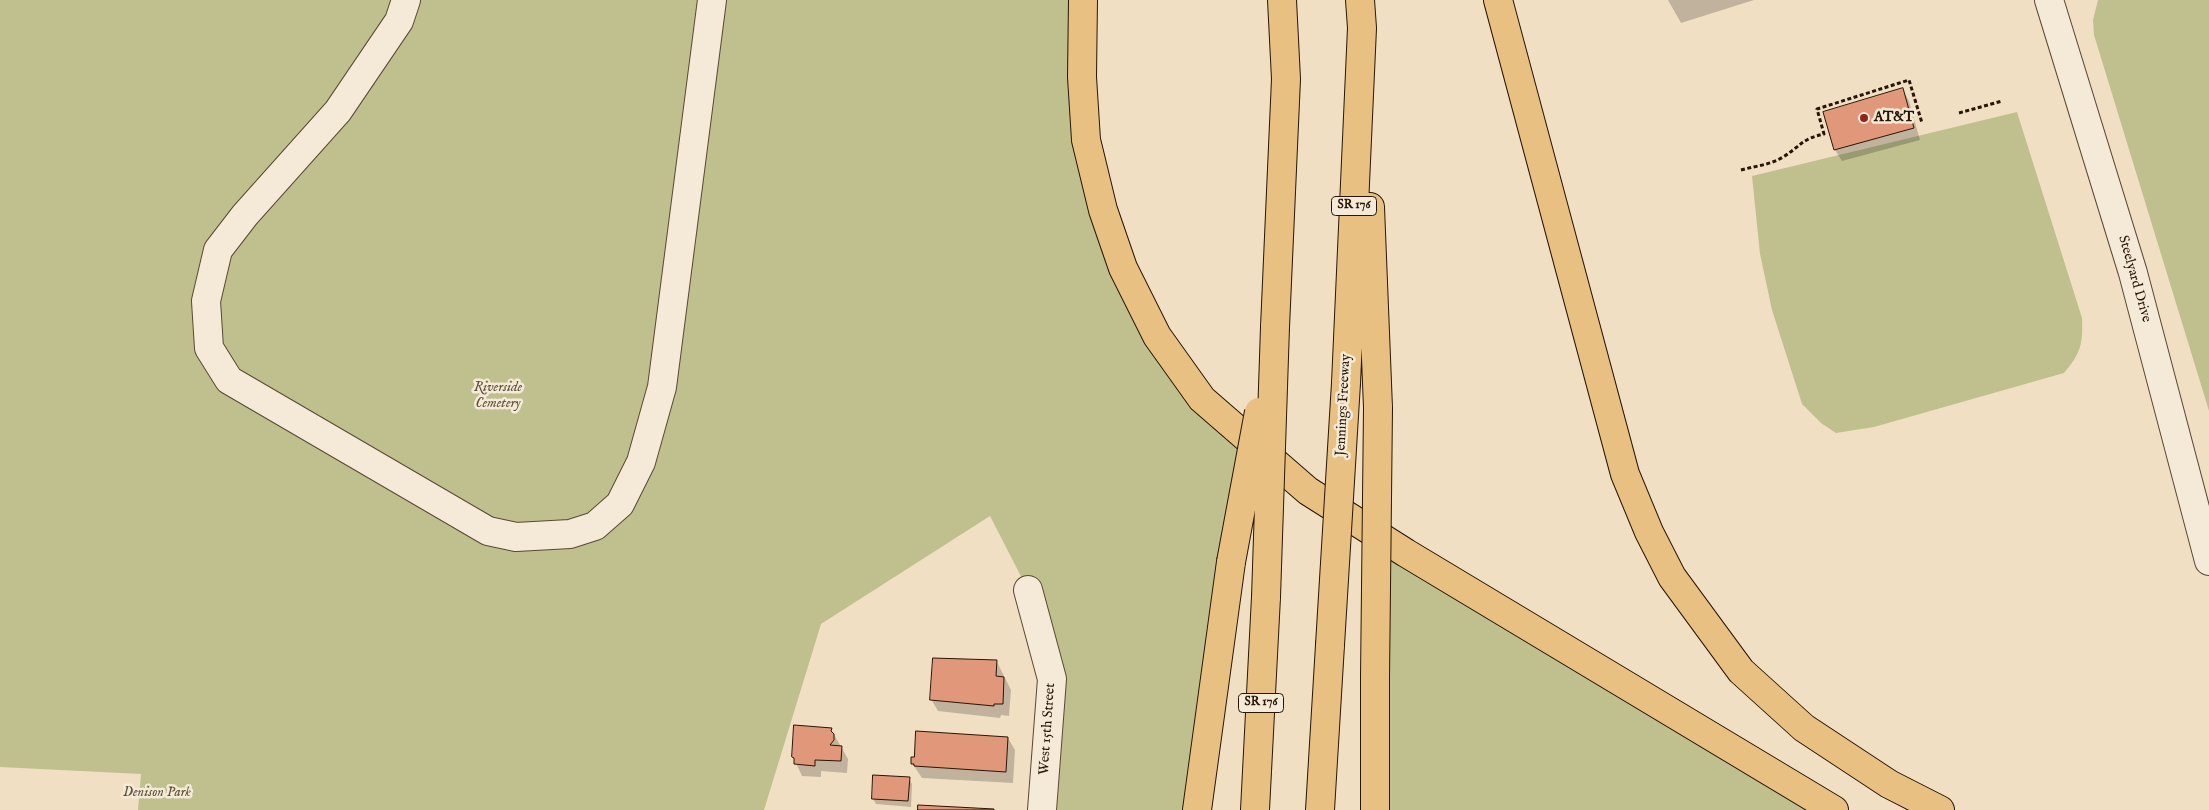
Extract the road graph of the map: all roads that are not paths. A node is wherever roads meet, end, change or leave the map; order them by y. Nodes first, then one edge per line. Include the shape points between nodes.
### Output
1 (406, 0) edge
2 (712, 0) edge
3 (1083, 0) edge
4 (1282, 0) edge
5 (1360, 0) edge
6 (1498, 0) edge
7 (2049, 0) edge
8 (1362, 28) junction
9 (1275, 327) junction
10 (2209, 561) edge
11 (1028, 590) dead end
12 (1042, 810) edge
13 (1197, 810) edge
14 (1255, 810) edge
15 (1320, 810) edge
16 (1375, 810) edge
17 (1834, 810) edge
18 (1940, 810) edge

1 - 2 street via 399,21 338,111 218,250 206,301 209,348 229,380 488,531 516,537 570,534 595,526 620,504 641,462 662,387
3 - 17 highway via 1082,77 1086,140 1103,210 1123,268 1157,336 1202,399 1308,491
4 - 9 highway, SR 176 via 1286,79
5 - 8 highway, Jennings Freeway / SR 176
6 - 18 highway via 1625,474 1672,577 1742,671 1804,728 1889,784
7 - 10 street, Steelyard Drive via 2133,273
8 - 15 highway, Jennings Freeway / SR 176, bridge via 1346,383
8 - 16 highway, bridge via 1378,408
9 - 13 highway, bridge via 1231,562
9 - 14 highway, SR 176, bridge
11 - 12 street, West 15th Street via 1052,679

